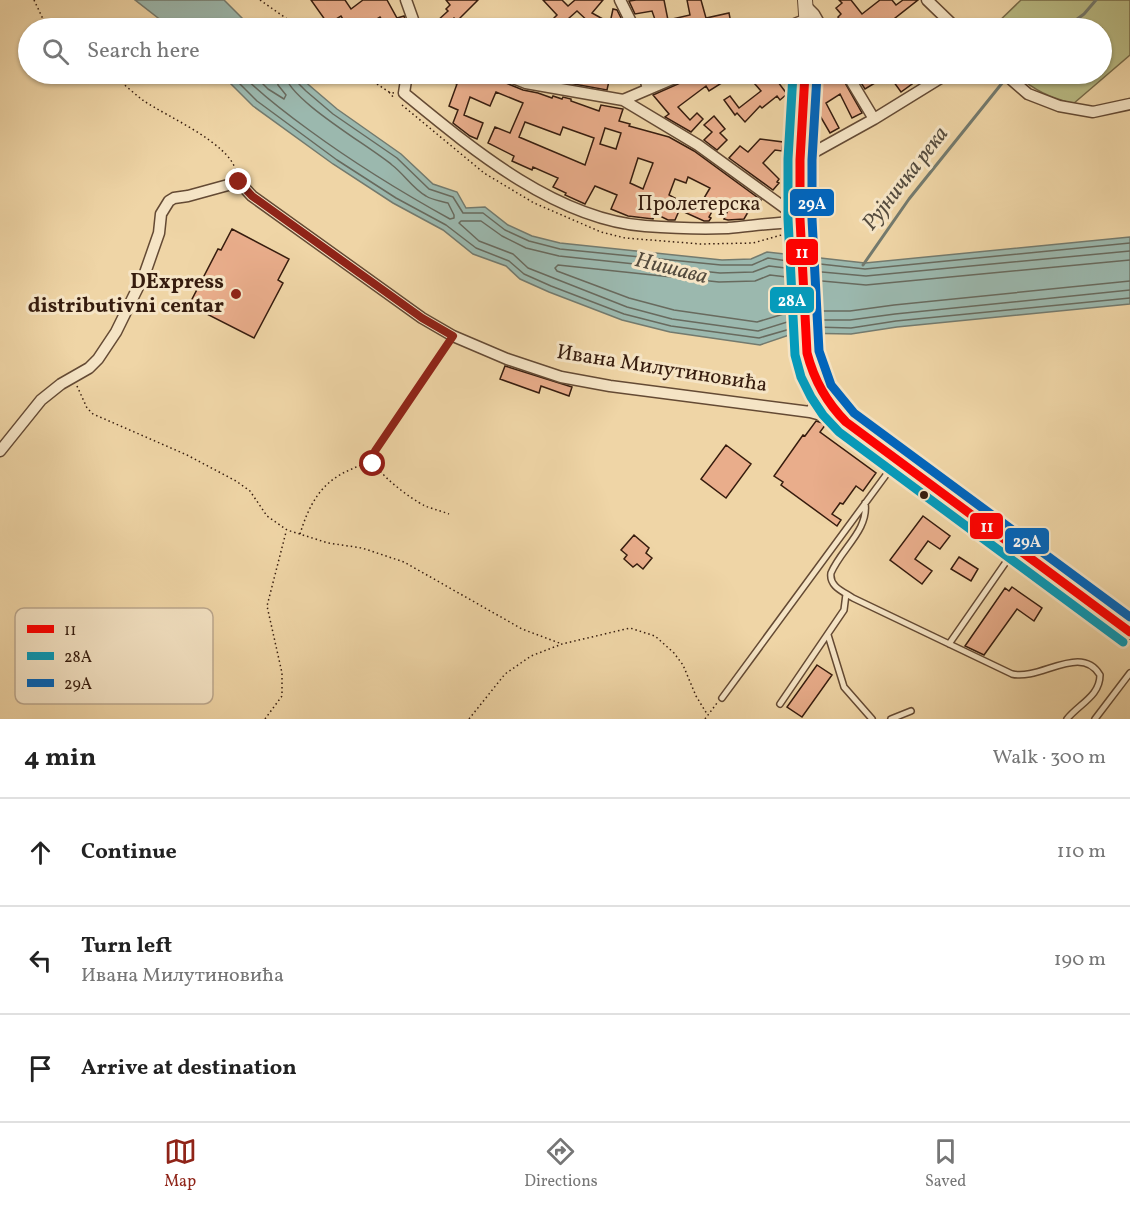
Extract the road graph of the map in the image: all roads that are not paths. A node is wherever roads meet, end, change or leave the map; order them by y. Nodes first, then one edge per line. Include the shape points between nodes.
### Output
1 (406, 0) edge
2 (620, 0) edge
3 (927, 0) edge
4 (412, 18) edge
5 (629, 18) edge
6 (946, 18) edge
7 (405, 84) edge
8 (532, 84) edge
9 (647, 84) edge
10 (660, 84) edge
11 (805, 84) edge
12 (853, 84) edge
13 (931, 84) edge
14 (1017, 84) edge
15 (648, 89) junction
16 (622, 100) junction
17 (1130, 104) edge
18 (874, 119) junction
19 (800, 160) junction
20 (800, 221) junction
21 (821, 393) junction
22 (810, 412) junction
23 (846, 422) junction
24 (0, 452) edge
25 (897, 460) junction
26 (865, 503) junction
27 (1016, 548) junction
28 (846, 594) junction
29 (1130, 632) edge
30 (828, 635) junction
31 (949, 644) junction
32 (1130, 673) edge
33 (722, 698) road end
34 (780, 704) dead end
35 (911, 711) dead end
36 (1096, 717) edge
37 (872, 719) edge
38 (891, 719) edge
39 (1067, 719) edge
40 (1106, 719) edge

1 - 4 street
2 - 5 street
3 - 6 street
7 - 20 street, Пролетерска via 404,93 505,170 597,216 622,223 687,228
8 - 16 street
9 - 15 street
10 - 15 street
11 - 19 street, Ивана Милутиновића
12 - 18 street
13 - 18 street
14 - 17 street via 1034,98 1068,108 1093,112
15 - 16 street
16 - 20 street via 698,144
18 - 19 street
19 - 20 street, Ивана Милутиновића
20 - 21 street, Ивана Милутиновића via 807,353
21 - 22 street
21 - 23 street, Ивана Милутиновића
22 - 23 street, Ивана Милутиновића
22 - 24 street, Ивана Милутиновића via 610,386 561,377 507,359 422,318 252,196 239,182 174,198 165,206 154,251 116,332 98,359 41,400
23 - 25 street, Ивана Милутиновића
25 - 26 lane
25 - 27 street, Ивана Милутиновића
26 - 28 lane via 864,521 831,573 833,585
26 - 33 lane
27 - 29 street, Ивана Милутиновића
27 - 31 lane
28 - 30 lane via 844,610
28 - 31 lane
30 - 34 lane
30 - 37 lane via 844,687
31 - 39 lane via 1022,676 1074,661 1090,665 1100,675 1100,685
32 - 36 lane
35 - 38 lane
36 - 40 lane

